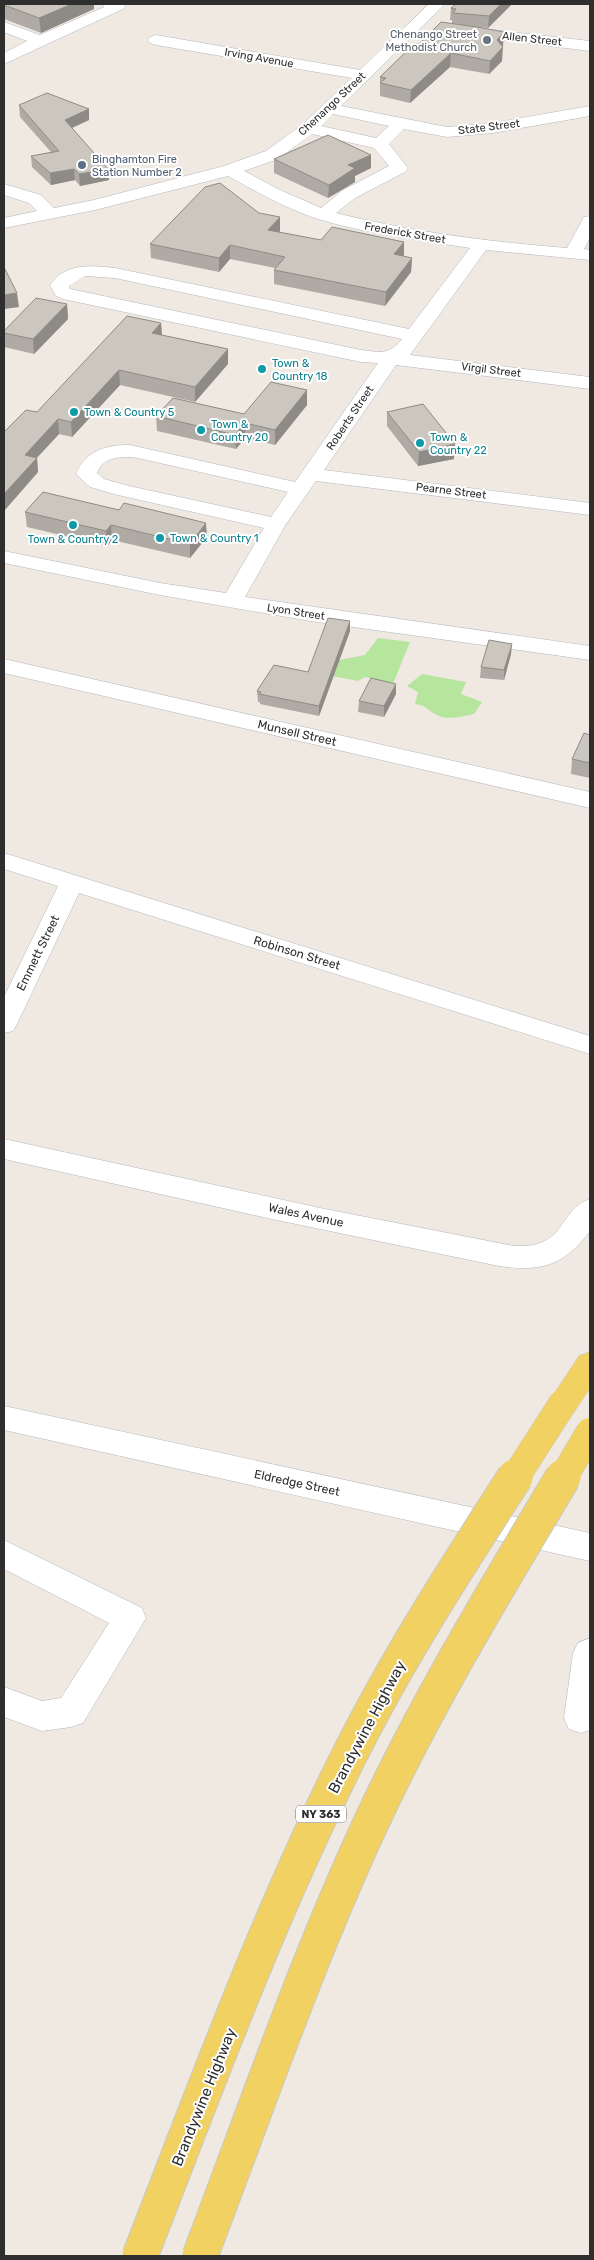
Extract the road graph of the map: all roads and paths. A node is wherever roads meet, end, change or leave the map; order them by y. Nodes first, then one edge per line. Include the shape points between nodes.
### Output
1 (110, 4) edge
2 (438, 4) edge
3 (414, 26) junction
4 (4, 27) edge
5 (433, 29) edge
6 (453, 31) edge
7 (39, 40) junction
8 (156, 40) dead end
9 (590, 46) edge
10 (4, 59) edge
11 (363, 75) junction
12 (329, 108) junction
13 (590, 111) edge
14 (400, 124) junction
15 (309, 128) junction
16 (380, 144) junction
17 (230, 170) junction
18 (4, 189) edge
19 (50, 214) junction
20 (323, 216) junction
21 (590, 221) edge
22 (4, 223) edge
23 (481, 245) junction
24 (581, 254) edge
25 (414, 336) junction
26 (391, 358) junction
27 (590, 383) edge
28 (306, 482) junction
29 (590, 510) edge
30 (276, 524) junction
31 (4, 557) edge
32 (232, 601) junction
33 (590, 653) edge
34 (4, 666) edge
35 (590, 800) edge
36 (4, 861) edge
37 (72, 882) junction
38 (4, 1024) edge
39 (590, 1045) edge
40 (4, 1149) edge
41 (590, 1210) edge
42 (590, 1364) edge
43 (4, 1418) edge
44 (590, 1432) edge
45 (590, 1547) edge
46 (4, 1554) edge
47 (590, 1653) edge
48 (4, 1702) edge
49 (581, 1718) dead end
50 (140, 2256) edge
51 (200, 2256) edge

1 - 7 street via 118,6
2 - 3 street, Chenango Street
3 - 5 street
3 - 11 street, Chenango Street
4 - 7 street
6 - 9 street, Allen Street
7 - 10 street
8 - 11 street, Irving Avenue
11 - 12 street, Chenango Street
12 - 14 street, State Street
12 - 15 street, Chenango Street
13 - 14 street, State Street via 465,131 447,132
14 - 16 street
15 - 16 street
15 - 17 street, Chenango Street via 272,155
16 - 20 street via 400,168 349,194
17 - 19 street, Chenango Street
17 - 20 street, Frederick Street
18 - 19 street via 35,199
19 - 22 street, Chenango Street
20 - 23 street, Frederick Street via 384,230
21 - 24 street
23 - 24 street, Frederick Street
23 - 25 street, Roberts Street
25 - 26 street, Roberts Street via 403,351
25 - 26 street, Virgil Street via 115,273 85,270 69,275 59,285 62,292 70,295 361,356
26 - 27 street, Virgil Street
26 - 28 street, Roberts Street
28 - 29 street, Pearne Street
28 - 30 street, Roberts Street
28 - 30 street, Pearne Street via 122,450 93,460 86,474 97,483 124,491
30 - 32 street, Roberts Street
31 - 32 street, Lyon Street
32 - 33 street, Lyon Street
34 - 35 street, Munsell Street
36 - 37 street, Robinson Street
37 - 38 street, Emmett Street
37 - 39 street, Robinson Street
40 - 41 street, Wales Avenue via 510,1256 537,1257 554,1252 571,1237
42 - 50 main road, Brandywine Highway / NY 363, bridge via 425,1621 352,1750 283,1900
43 - 45 street, Eldredge Street
44 - 51 main road, bridge via 439,1689 397,1768 338,1900
46 - 48 street via 130,1618 72,1712 42,1716
47 - 49 street

